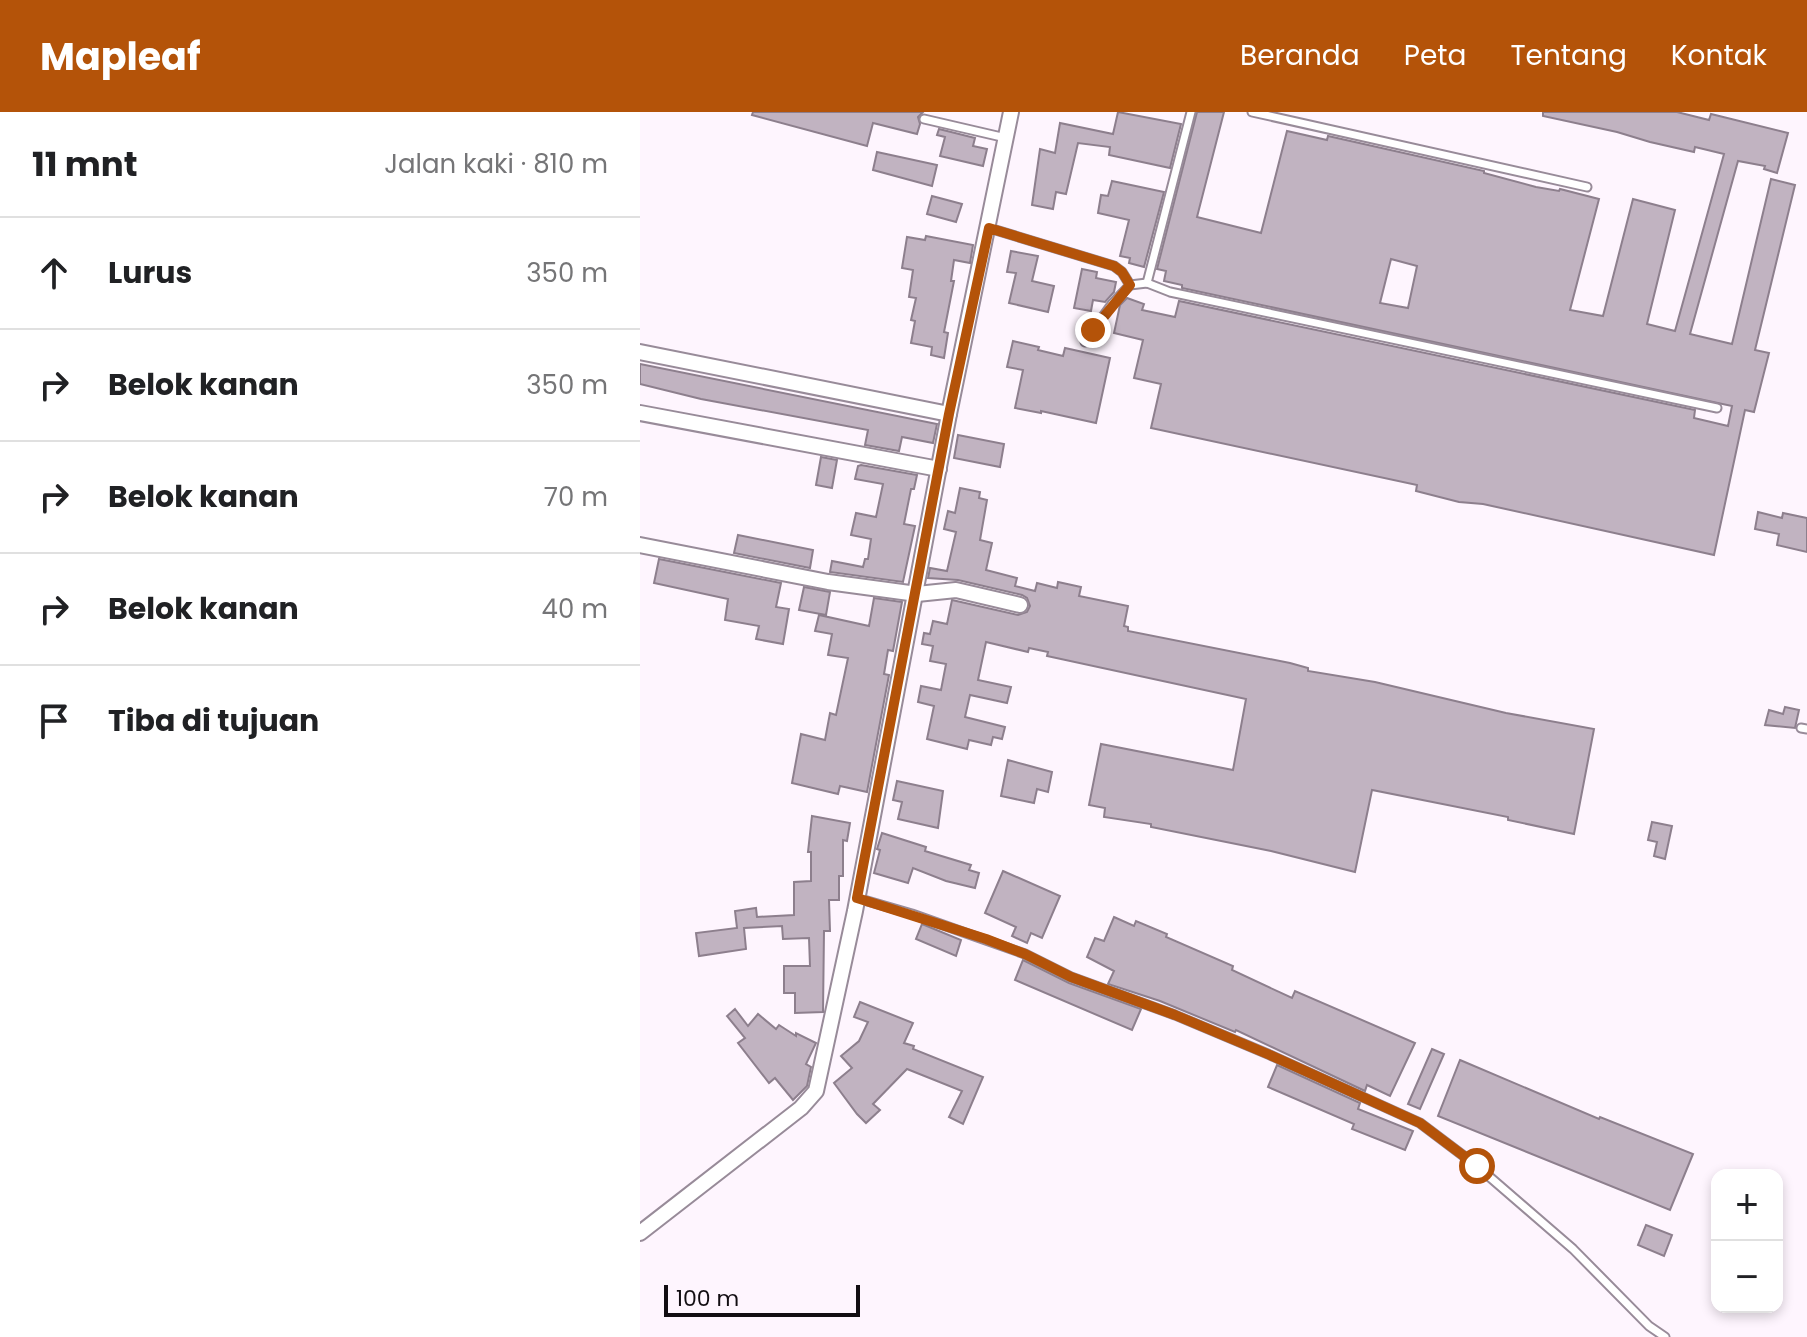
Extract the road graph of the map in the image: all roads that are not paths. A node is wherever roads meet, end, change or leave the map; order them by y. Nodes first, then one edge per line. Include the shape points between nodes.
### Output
1 (1011, 112) edge
2 (1191, 112) edge
3 (1252, 112) edge
4 (924, 119) dead end
5 (1006, 138) junction
6 (1587, 187) dead end
7 (989, 228) junction
8 (1147, 283) junction
9 (1130, 285) junction
10 (1085, 342) dead end
11 (640, 352) edge
12 (1717, 408) dead end
13 (640, 413) edge
14 (949, 414) junction
15 (939, 469) junction
16 (640, 545) edge
17 (917, 594) junction
18 (1020, 605) dead end
19 (857, 898) junction
20 (640, 1233) edge
21 (1665, 1337) edge

1 - 5 street
2 - 8 lane
3 - 6 lane
4 - 5 lane
5 - 7 street
7 - 9 lane via 1114,266
7 - 14 street
8 - 9 lane
8 - 12 lane
9 - 10 lane
11 - 14 street
13 - 15 street
14 - 15 street
15 - 17 street
16 - 17 street
17 - 18 street via 956,590
17 - 19 street
19 - 20 street via 819,1079 810,1099
19 - 21 lane via 1025,954 1420,1123 1573,1249

